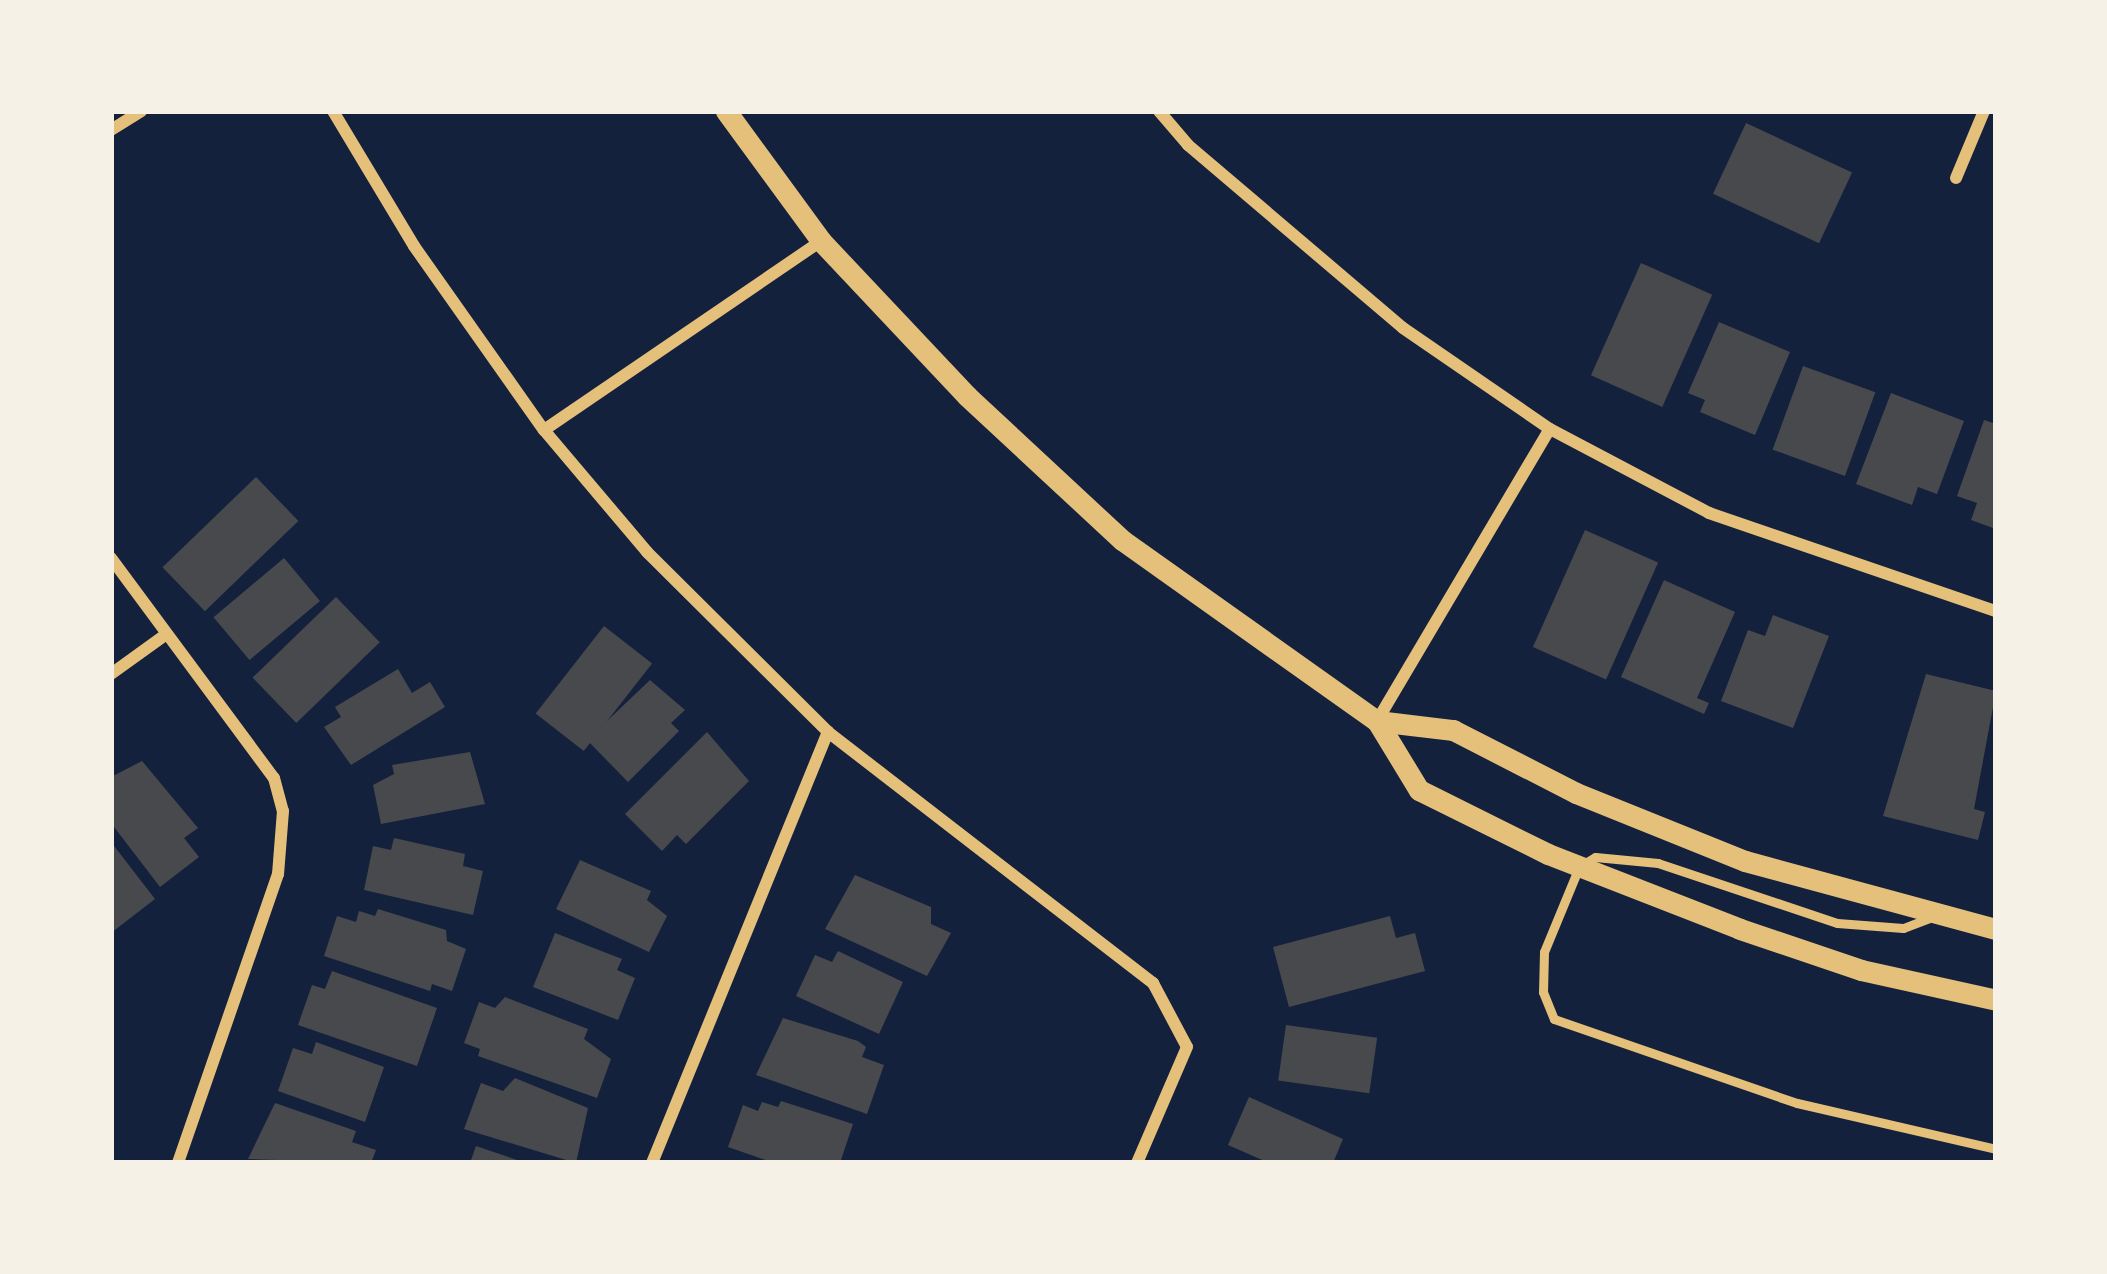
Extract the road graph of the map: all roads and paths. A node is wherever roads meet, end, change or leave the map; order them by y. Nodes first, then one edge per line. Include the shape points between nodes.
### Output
1 (141, 111) edge
2 (333, 111) edge
3 (725, 111) edge
4 (1159, 111) edge
5 (1984, 111) edge
6 (111, 130) edge
7 (1956, 178) dead end
8 (821, 241) junction
9 (1550, 429) junction
10 (544, 430) junction
11 (111, 558) edge
12 (1996, 610) edge
13 (165, 635) junction
14 (111, 674) edge
15 (1377, 722) junction
16 (828, 732) junction
17 (1579, 868) junction
18 (1937, 915) junction
19 (1996, 928) edge
20 (1996, 1000) edge
21 (1996, 1149) edge
22 (178, 1163) edge
23 (652, 1163) edge
24 (1137, 1163) edge

1 - 6 street
2 - 10 street via 414,246
3 - 8 street
4 - 9 street via 1189,146 1403,328
5 - 7 street
8 - 10 street
8 - 15 street via 967,396 1123,540
9 - 12 street via 1708,513
9 - 15 street
10 - 16 street via 647,552
11 - 13 street
13 - 14 street
13 - 22 street via 274,778 284,811 278,874
15 - 17 street via 1419,790
15 - 18 street via 1454,730 1576,793 1725,853
16 - 23 street
16 - 24 street via 1153,983 1186,1047
17 - 18 lane via 1595,857 1658,863 1837,923 1903,928
17 - 20 street via 1861,970
17 - 21 lane via 1544,952 1543,992 1554,1019 1797,1103
18 - 19 street

